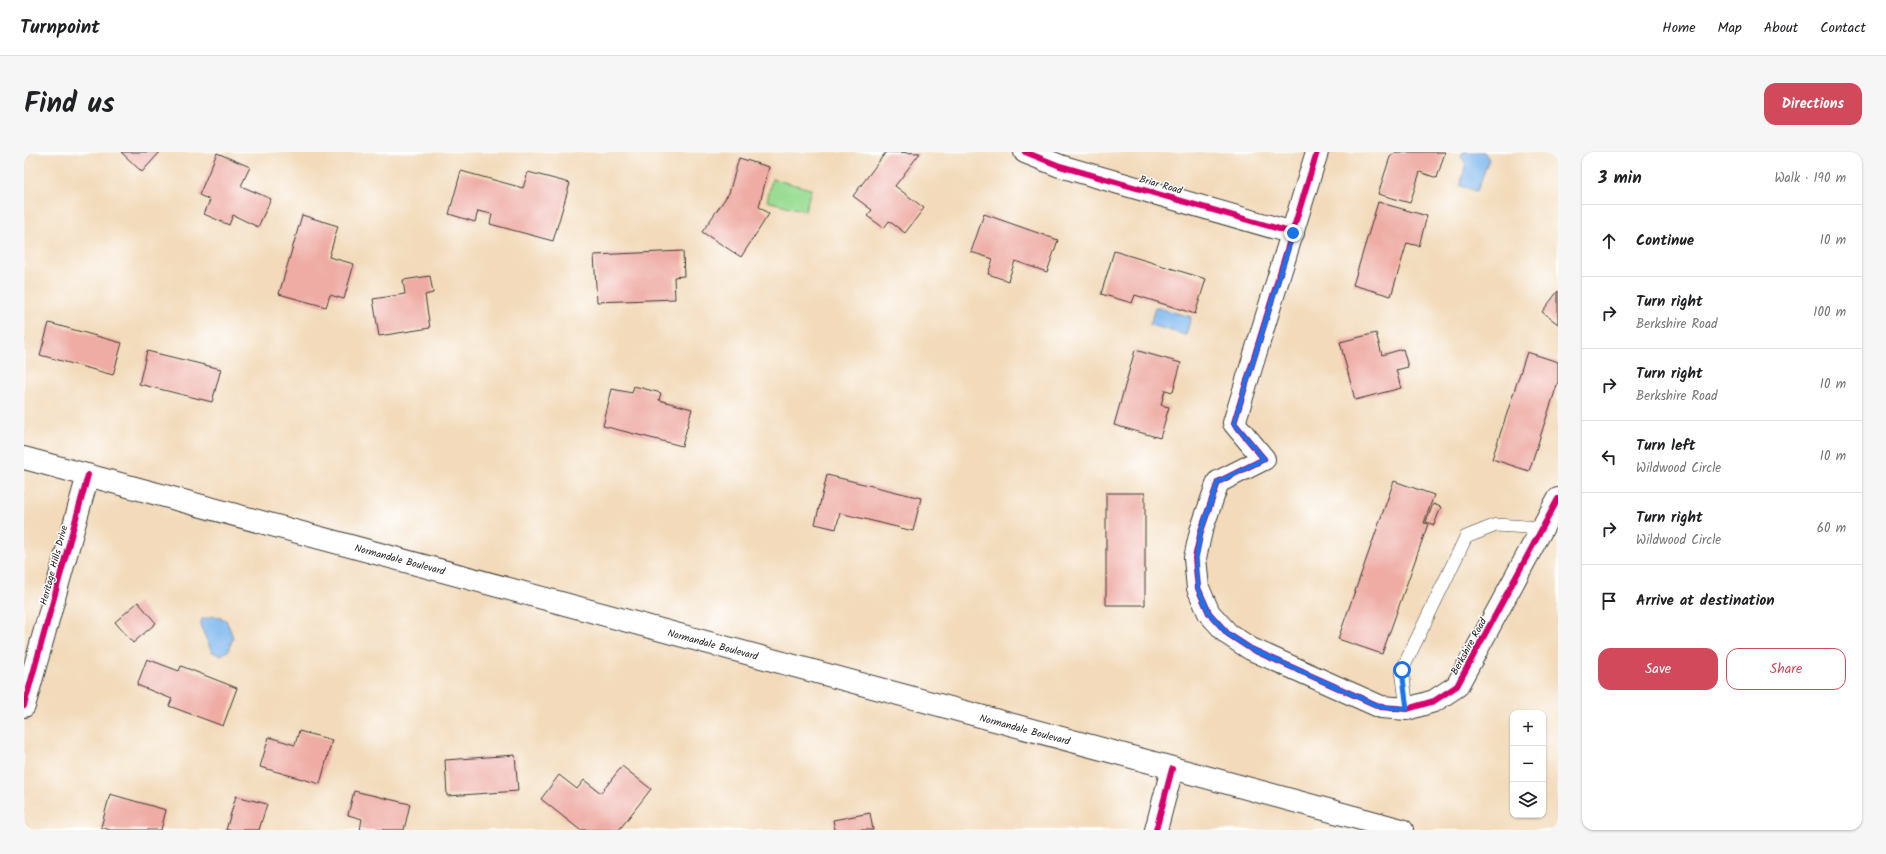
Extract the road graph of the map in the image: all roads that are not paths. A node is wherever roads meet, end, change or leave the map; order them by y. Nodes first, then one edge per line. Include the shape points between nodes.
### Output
1 (1025, 152) edge
2 (1317, 152) edge
3 (1293, 233) junction
4 (24, 458) edge
5 (88, 475) junction
6 (1558, 499) edge
7 (1544, 528) junction
8 (24, 706) edge
9 (1407, 709) junction
10 (1172, 769) junction
11 (1156, 830) edge
12 (1402, 830) edge

1 - 3 street, Briar Road via 1060,166
2 - 3 street
3 - 9 street, Berkshire Road via 1234,423 1264,459 1218,482 1201,531 1196,558 1198,588 1209,613 1228,634 1251,649 1381,707
4 - 5 street, Normandale Boulevard
5 - 8 street, Heritage Hills Drive
5 - 10 street, Normandale Boulevard
6 - 7 street, Berkshire Road
7 - 9 street, Berkshire Road via 1457,686 1434,701
7 - 9 lane via 1496,525 1466,537 1402,670
10 - 11 street
10 - 12 street, Normandale Boulevard

